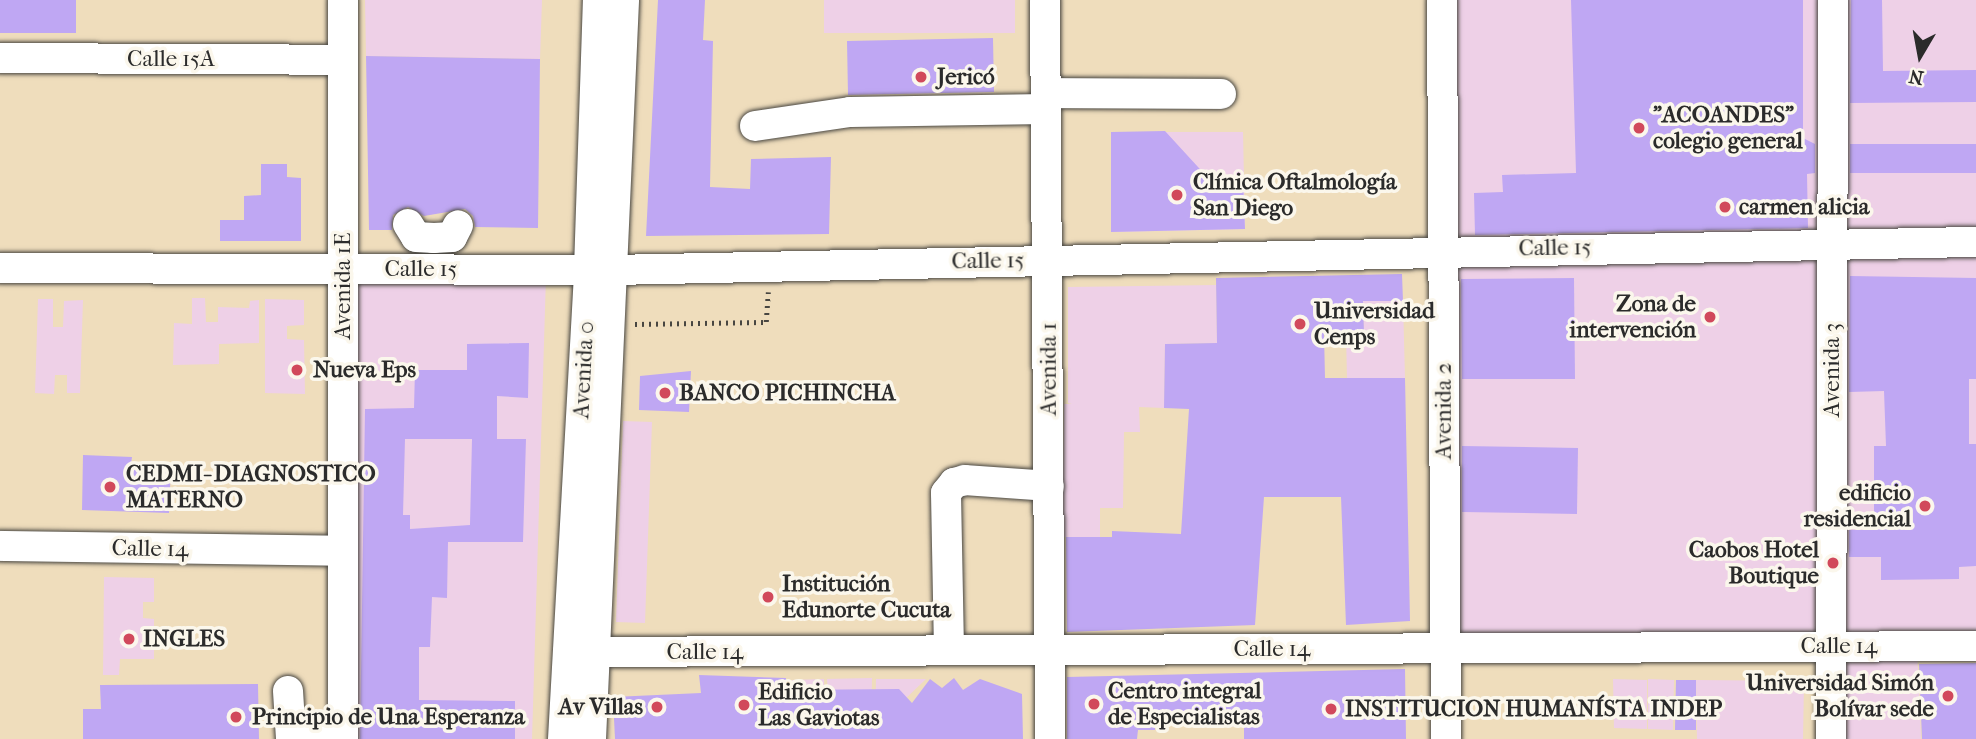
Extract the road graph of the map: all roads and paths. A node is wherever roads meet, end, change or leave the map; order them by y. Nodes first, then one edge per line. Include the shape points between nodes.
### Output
1 (343, 0) edge
2 (598, 0) edge
3 (624, 0) edge
4 (1045, 0) edge
5 (1442, 0) edge
6 (1833, 0) edge
7 (0, 58) edge
8 (343, 60) junction
9 (1221, 94) dead end
10 (1046, 101) junction
11 (755, 126) dead end
12 (433, 229) dead end
13 (1976, 242) edge
14 (1833, 243) junction
15 (1443, 250) junction
16 (1048, 260) junction
17 (766, 265) junction
18 (0, 268) edge
19 (435, 268) junction
20 (343, 269) junction
21 (601, 270) junction
22 (610, 323) junction
23 (1049, 486) junction
24 (0, 546) edge
25 (343, 551) junction
26 (1830, 646) junction
27 (1976, 646) edge
28 (1446, 648) junction
29 (948, 650) junction
30 (1050, 650) junction
31 (581, 652) junction
32 (288, 691) dead end
33 (343, 735) edge
34 (291, 736) edge
35 (563, 739) edge
36 (591, 739) edge
37 (1050, 739) edge
38 (1446, 739) edge
39 (1832, 739) edge

1 - 8 street, Avenida 1E
2 - 21 street, Avenida 0
3 - 21 street, Avenida 0
4 - 10 street, Avenida 1
5 - 15 street, Avenida 2
6 - 14 street, Avenida 3
7 - 8 street, Calle 15A
8 - 20 street, Avenida 1E
9 - 10 street
10 - 11 street via 850,112
10 - 16 street, Avenida 1
12 - 19 street
13 - 14 street, Calle 15
14 - 15 street, Calle 15
14 - 26 street, Avenida 3
15 - 16 street, Calle 15
15 - 28 street, Avenida 2
16 - 17 street, Calle 15
16 - 23 street, Avenida 1
17 - 21 street, Calle 15
17 - 22 path via 766,322
18 - 20 street, Calle 15
19 - 20 street, Calle 15
19 - 21 street, Calle 15
20 - 25 street, Avenida 1E
21 - 22 street, Avenida 0
21 - 31 street, Avenida 0
22 - 31 street, Avenida 0
23 - 29 street via 965,480 954,483 946,493
23 - 30 street, Avenida 1
24 - 25 street, Calle 14
25 - 33 street, Avenida 1E
26 - 27 street, Calle 14
26 - 28 street, Calle 14
26 - 39 street, Avenida 3
28 - 30 street, Calle 14
28 - 38 street, Avenida 2
29 - 30 street, Calle 14
29 - 31 street, Calle 14
30 - 37 street, Avenida 1
31 - 35 street, Avenida 0
31 - 36 street, Avenida 0
32 - 34 street
33 - 34 street

